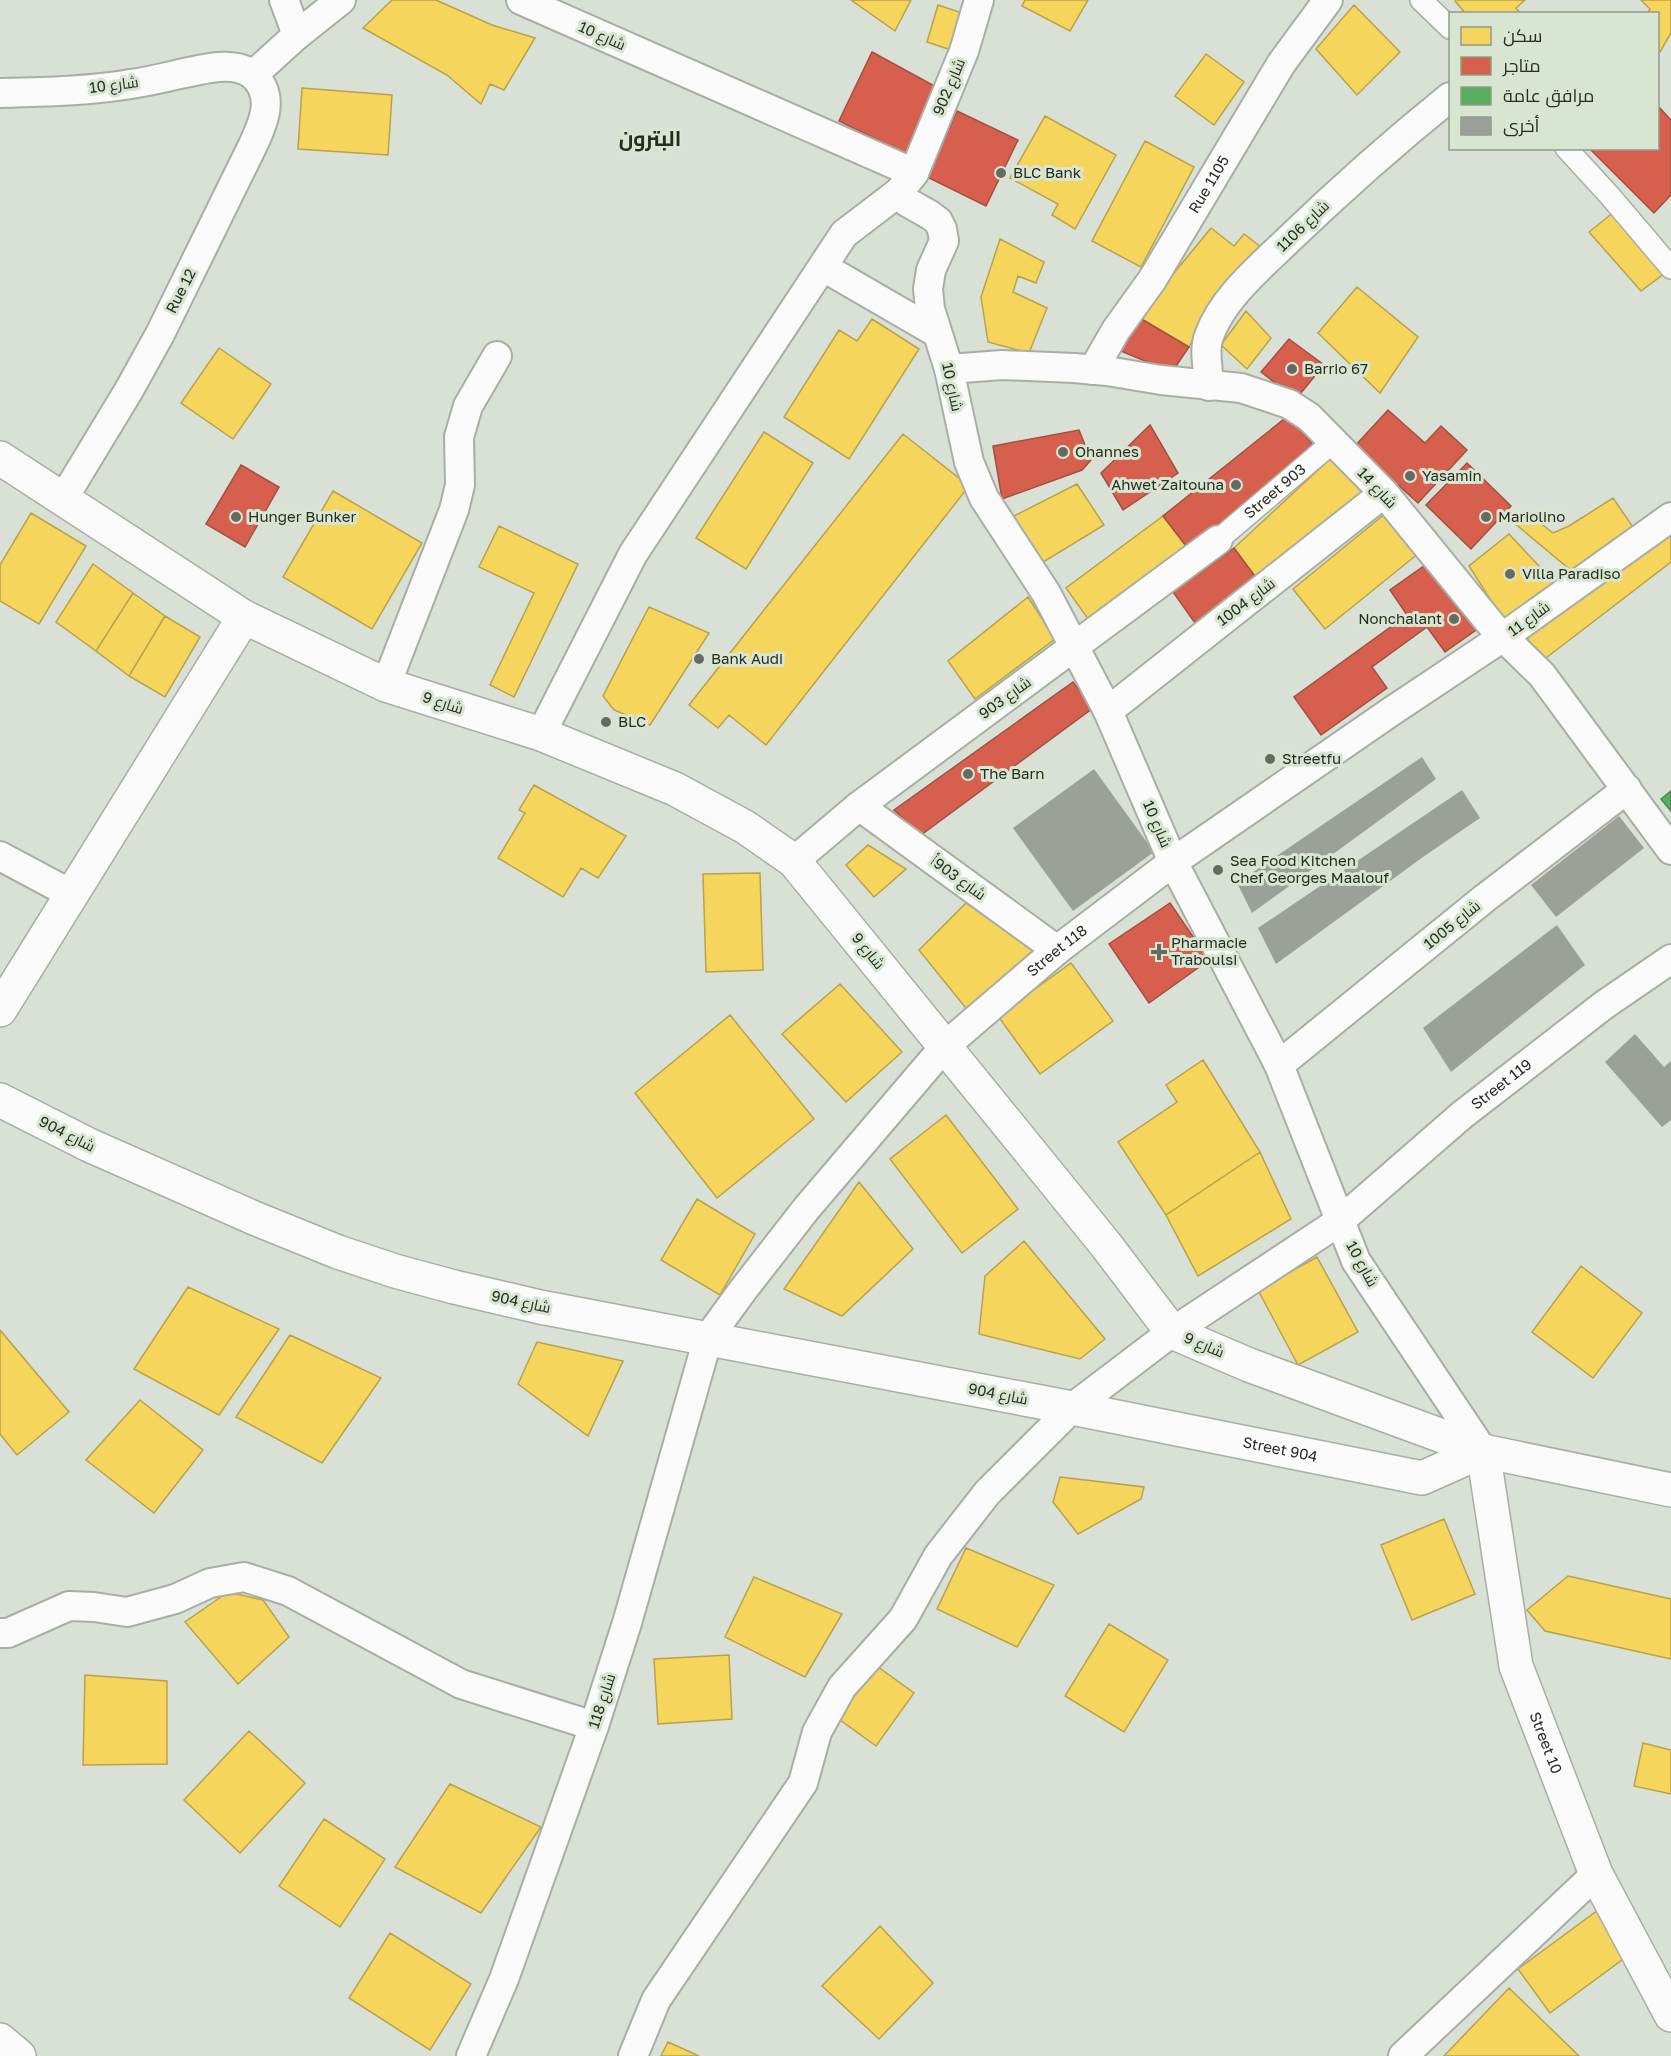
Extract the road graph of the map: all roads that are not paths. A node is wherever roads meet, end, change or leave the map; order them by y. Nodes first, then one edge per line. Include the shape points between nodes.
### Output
1 (284, 0) edge
2 (341, 0) edge
3 (521, 0) edge
4 (1329, 0) edge
5 (1421, 0) edge
6 (972, 2) edge
7 (1449, 27) edge
8 (297, 35) junction
9 (252, 75) junction
10 (0, 93) edge
11 (1449, 98) edge
12 (1568, 150) edge
13 (906, 182) junction
14 (823, 267) junction
15 (1671, 268) edge
16 (937, 333) junction
17 (497, 356) dead end
18 (949, 369) junction
19 (1092, 370) junction
20 (1209, 386) junction
21 (1333, 442) junction
22 (0, 458) edge
23 (1384, 493) junction
24 (63, 499) junction
25 (1671, 517) edge
26 (1218, 540) joint
27 (244, 617) junction
28 (1503, 637) junction
29 (1075, 647) junction
30 (386, 685) junction
31 (1108, 711) junction
32 (541, 734) junction
33 (1627, 789) junction
34 (859, 806) junction
35 (1671, 849) edge
36 (0, 856) edge
37 (794, 861) junction
38 (1173, 862) junction
39 (73, 895) junction
40 (1057, 950) junction
41 (1671, 959) edge
42 (0, 1010) edge
43 (945, 1046) junction
44 (1279, 1065) junction
45 (0, 1100) edge
46 (1340, 1221) junction
47 (1172, 1332) junction
48 (708, 1338) junction
49 (1072, 1408) junction
50 (1483, 1451) junction
51 (1671, 1490) edge
52 (0, 1633) edge
53 (594, 1726) junction
54 (1596, 1874) junction
55 (1671, 2015) edge
56 (0, 2040) edge
57 (19, 2056) edge
58 (471, 2056) edge
59 (633, 2056) edge
60 (1403, 2056) edge

1 - 8 street
2 - 8 street
3 - 13 street, شارع 10
4 - 19 street, Rue 1105 via 1281,64 1152,280
5 - 7 street
6 - 13 street, شارع 902 via 964,51
8 - 9 street
9 - 10 street, شارع 10 via 237,68 219,67 135,83
9 - 24 street, Rue 12 via 263,89 267,106 263,124 160,334
11 - 20 street, شارع 1106 via 1378,156 1255,270 1215,322 1207,339
12 - 15 street
13 - 14 street via 844,234
13 - 16 street, شارع 10 via 907,202 938,221 942,229 944,241 928,288
14 - 16 street
14 - 32 street via 633,554
16 - 18 street, شارع 10
17 - 30 street via 468,406 459,436 460,485 454,510
18 - 19 street, شارع 14 via 1002,365
18 - 29 street, شارع 10 via 969,462 984,498 1046,592
19 - 20 street, شارع 14
20 - 21 street, شارع 14 via 1241,388 1289,404 1309,417
21 - 23 street, شارع 14
21 - 26 street, Street 903
22 - 24 main road, شارع 9
23 - 28 street, شارع 14
23 - 31 street, شارع 1004
24 - 27 main road, شارع 9
25 - 28 street, شارع 11
26 - 29 street, شارع 903
27 - 30 main road, شارع 9
27 - 39 main road
28 - 33 street, شارع 14 via 1542,675
28 - 38 street, شارع 11
29 - 31 street, شارع 10
29 - 34 street, شارع 903
30 - 32 main road, شارع 9
31 - 38 street, شارع 10
32 - 37 main road, شارع 9 via 675,789 746,827
33 - 35 street, شارع 14
33 - 44 street, شارع 1005
34 - 37 street, شارع 903
34 - 40 street, شارع 903أ
36 - 39 street
37 - 43 main road, شارع 9
38 - 40 street, Street 118
38 - 44 street, شارع 10
39 - 42 main road
40 - 43 street, Street 118
41 - 46 street, Street 119 via 1604,1005 1462,1115
43 - 47 main road, شارع 9
43 - 48 street, Street 118 via 806,1209
44 - 46 street, شارع 10
45 - 48 main road, شارع 904 via 89,1145 338,1252 465,1290
46 - 47 street, Street 119
46 - 50 street, شارع 10 via 1356,1261
47 - 49 street, Street 119
47 - 50 main road, شارع 9 via 1260,1369
48 - 49 main road, شارع 904
48 - 53 street, شارع 118
49 - 50 main road, Street 904 via 1422,1478
49 - 59 street, Street 119 via 987,1492 938,1556 903,1619 842,1687 818,1732 803,1783 656,2000
50 - 51 main road, شارع 9
50 - 54 main road, Street 10 via 1516,1666
52 - 53 street via 69,1606 128,1612 175,1599 210,1583 244,1577 288,1591 461,1684
53 - 58 street, شارع 118 via 504,1979
54 - 55 main road, Street 10
54 - 60 street
56 - 57 main road

